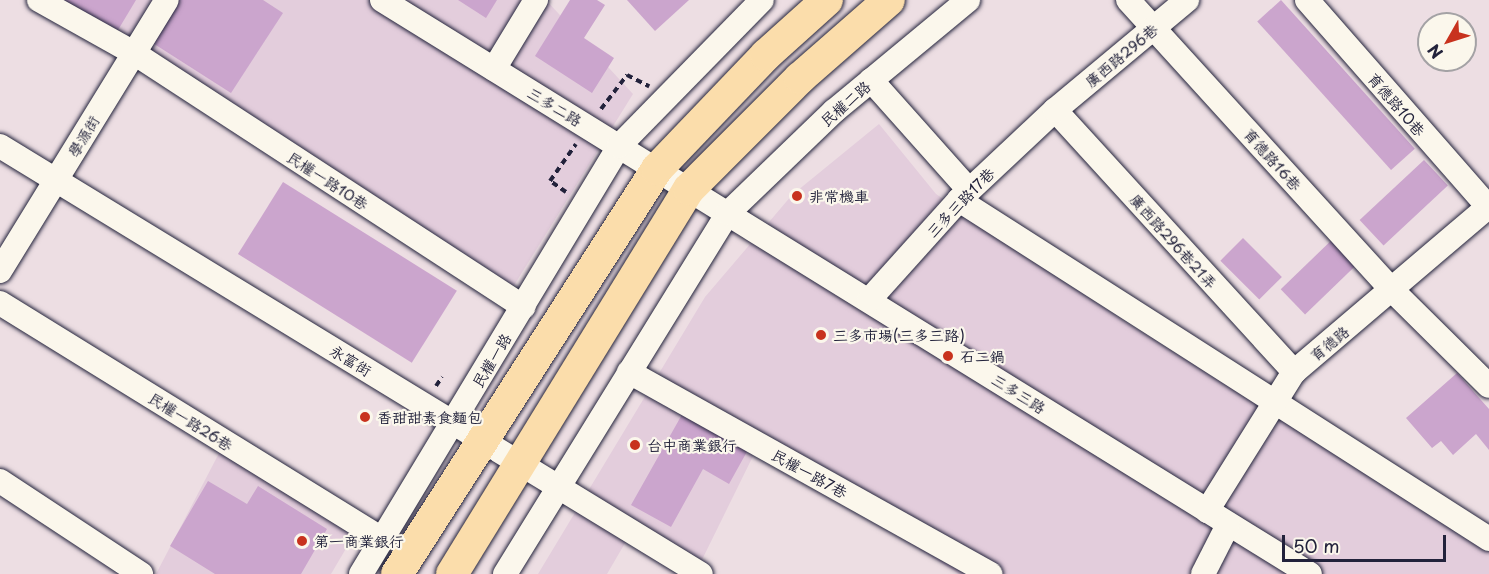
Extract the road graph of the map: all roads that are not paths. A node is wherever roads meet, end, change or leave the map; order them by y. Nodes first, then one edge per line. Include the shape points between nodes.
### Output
1 (39, 0) edge
2 (167, 0) edge
3 (382, 0) edge
4 (536, 0) edge
5 (762, 0) edge
6 (827, 0) edge
7 (889, 0) edge
8 (968, 0) edge
9 (1128, 0) edge
10 (1187, 0) edge
11 (1307, 0) edge
12 (1154, 27) junction
13 (134, 53) junction
14 (494, 69) junction
15 (871, 80) junction
16 (1055, 110) junction
17 (0, 146) edge
18 (620, 146) junction
19 (657, 169) junction
20 (56, 180) junction
21 (689, 189) junction
22 (964, 195) junction
23 (1489, 207) edge
24 (728, 213) junction
25 (0, 271) edge
26 (1392, 290) junction
27 (869, 300) junction
28 (0, 303) edge
29 (523, 307) junction
30 (629, 372) junction
31 (1294, 372) junction
32 (1489, 386) edge
33 (1273, 402) junction
34 (453, 423) junction
35 (481, 440) junction
36 (518, 462) junction
37 (0, 481) edge
38 (558, 487) junction
39 (1207, 511) junction
40 (1228, 525) junction
41 (382, 539) junction
42 (1489, 539) edge
43 (141, 574) edge
44 (361, 574) edge
45 (397, 574) edge
46 (452, 574) edge
47 (505, 574) edge
48 (701, 574) edge
49 (990, 574) edge
50 (1203, 574) edge
51 (1310, 574) edge

1 - 13 street, 民權一路10巷
2 - 13 street, 學源街
3 - 14 street, 三多二路
4 - 14 street
5 - 18 street
6 - 19 main road via 766,55
7 - 21 main road via 800,78
8 - 15 street, 民權二路
9 - 12 street, 育德路16巷
10 - 12 street, 廣西路296巷
11 - 23 street, 育德路10巷
12 - 16 street, 廣西路296巷
12 - 26 street, 育德路16巷
13 - 20 street, 學源街
13 - 29 street, 民權一路10巷
14 - 18 street, 三多二路
15 - 22 street
15 - 24 street, 民權二路
16 - 22 street, 三多三路17巷
16 - 31 street, 廣西路296巷21弄
17 - 20 street, 永富街
18 - 19 street, 三多二路
18 - 29 street, 民權一路
19 - 21 street, 三多二路
19 - 35 main road
20 - 25 street, 學源街
20 - 34 street, 永富街
21 - 24 street, 三多二路
21 - 36 main road
22 - 27 street, 三多三路17巷
22 - 33 street
23 - 26 street, 育德路
24 - 27 street, 三多三路
24 - 30 street
26 - 31 street, 育德路
26 - 32 street, 育德路16巷
27 - 39 street, 三多三路
28 - 41 street, 民權一路26巷
29 - 34 street, 民權一路
30 - 38 street
30 - 49 street, 民權一路7巷
31 - 33 street, 育德路
33 - 39 street, 育德路
33 - 42 street
34 - 35 street, 永富街
34 - 41 street, 民權一路
35 - 36 street, 永富街
35 - 45 main road
36 - 38 street, 永富街
36 - 46 main road
37 - 43 street
38 - 47 street
38 - 48 street, 永富街
39 - 40 street, 三多三路
40 - 50 street
40 - 51 street, 三多三路
41 - 44 street, 民權一路

